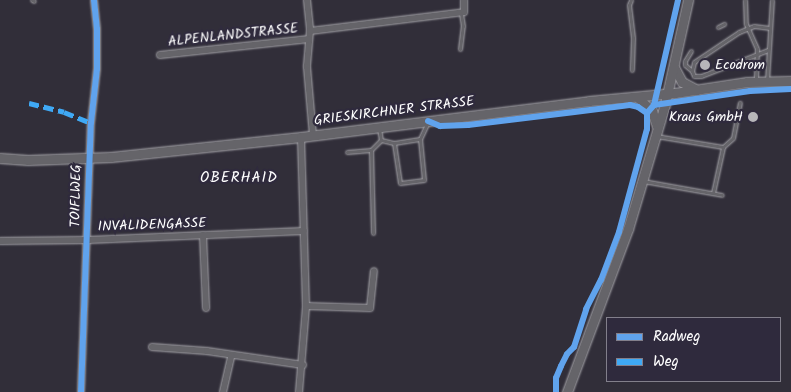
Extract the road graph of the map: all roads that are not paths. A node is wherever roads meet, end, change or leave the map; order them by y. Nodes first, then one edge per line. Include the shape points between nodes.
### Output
1 (94, 0) edge
2 (307, 0) edge
3 (464, 0) edge
4 (631, 0) edge
5 (688, 0) edge
6 (745, 0) edge
7 (772, 0) edge
8 (463, 12) junction
9 (724, 24) dead end
10 (718, 26) dead end
11 (748, 28) junction
12 (770, 28) junction
13 (310, 31) junction
14 (309, 39) junction
15 (460, 49) dead end
16 (691, 50) dead end
17 (768, 50) junction
18 (757, 54) junction
19 (160, 56) dead end
20 (673, 66) junction
21 (632, 70) dead end
22 (692, 70) junction
23 (791, 81) edge
24 (756, 82) junction
25 (766, 82) junction
26 (697, 90) junction
27 (668, 94) junction
28 (637, 97) junction
29 (740, 103) dead end
30 (428, 121) junction
31 (379, 126) junction
32 (657, 132) junction
33 (313, 136) junction
34 (301, 137) junction
35 (381, 140) junction
36 (420, 140) junction
37 (394, 143) junction
38 (723, 147) junction
39 (371, 150) junction
40 (347, 152) dead end
41 (0, 158) edge
42 (90, 158) junction
43 (642, 181) junction
44 (713, 193) junction
45 (722, 195) dead end
46 (304, 231) junction
47 (373, 233) dead end
48 (203, 235) junction
49 (88, 240) junction
50 (0, 241) edge
51 (374, 271) dead end
52 (306, 306) junction
53 (206, 308) dead end
54 (152, 347) dead end
55 (231, 356) junction
56 (303, 365) junction
57 (82, 392) edge
58 (223, 392) edge
59 (299, 392) edge
60 (567, 392) edge

1 - 42 street, TOIFLWEG via 97,69
2 - 13 street
3 - 8 street
4 - 21 lane
5 - 20 main road
6 - 11 lane
7 - 12 lane
8 - 13 street
8 - 15 lane
9 - 10 lane
11 - 12 lane
11 - 18 lane
11 - 22 lane via 694,62
12 - 17 lane
13 - 14 street
14 - 19 street, ALPENLANDSTRASSE
14 - 33 street via 307,67
16 - 22 lane via 685,65
17 - 18 lane
17 - 25 lane
18 - 22 lane via 701,76 694,76
18 - 24 lane
20 - 26 main road via 682,82
20 - 27 main road
23 - 25 main road, GRIESKIRCHNER STRASSE
24 - 25 main road, GRIESKIRCHNER STRASSE
24 - 26 main road, GRIESKIRCHNER STRASSE
26 - 27 main road, GRIESKIRCHNER STRASSE
27 - 28 main road, GRIESKIRCHNER STRASSE
27 - 32 main road
28 - 30 main road, GRIESKIRCHNER STRASSE
28 - 32 main road via 652,111
29 - 38 lane via 733,138
30 - 31 main road, GRIESKIRCHNER STRASSE
30 - 36 lane
31 - 33 main road, GRIESKIRCHNER STRASSE
31 - 35 lane
32 - 38 lane
32 - 43 main road
33 - 34 main road, GRIESKIRCHNER STRASSE
34 - 42 main road, GRIESKIRCHNER STRASSE
34 - 46 street
35 - 37 lane
35 - 39 lane
36 - 37 lane
36 - 37 lane via 424,180 400,183
38 - 44 lane
39 - 40 lane
39 - 47 lane
41 - 42 main road, GRIESKIRCHNER STRASSE
42 - 49 street, TOIFLWEG
43 - 44 lane
43 - 60 main road via 617,262
44 - 45 lane
46 - 48 street, INVALIDENGASSE
46 - 52 street
48 - 49 street, INVALIDENGASSE
48 - 53 street
49 - 50 street, INVALIDENGASSE
49 - 57 street, TOIFLWEG
51 - 52 street via 370,308
52 - 56 street
54 - 55 street
55 - 56 street
55 - 58 street
56 - 59 street

